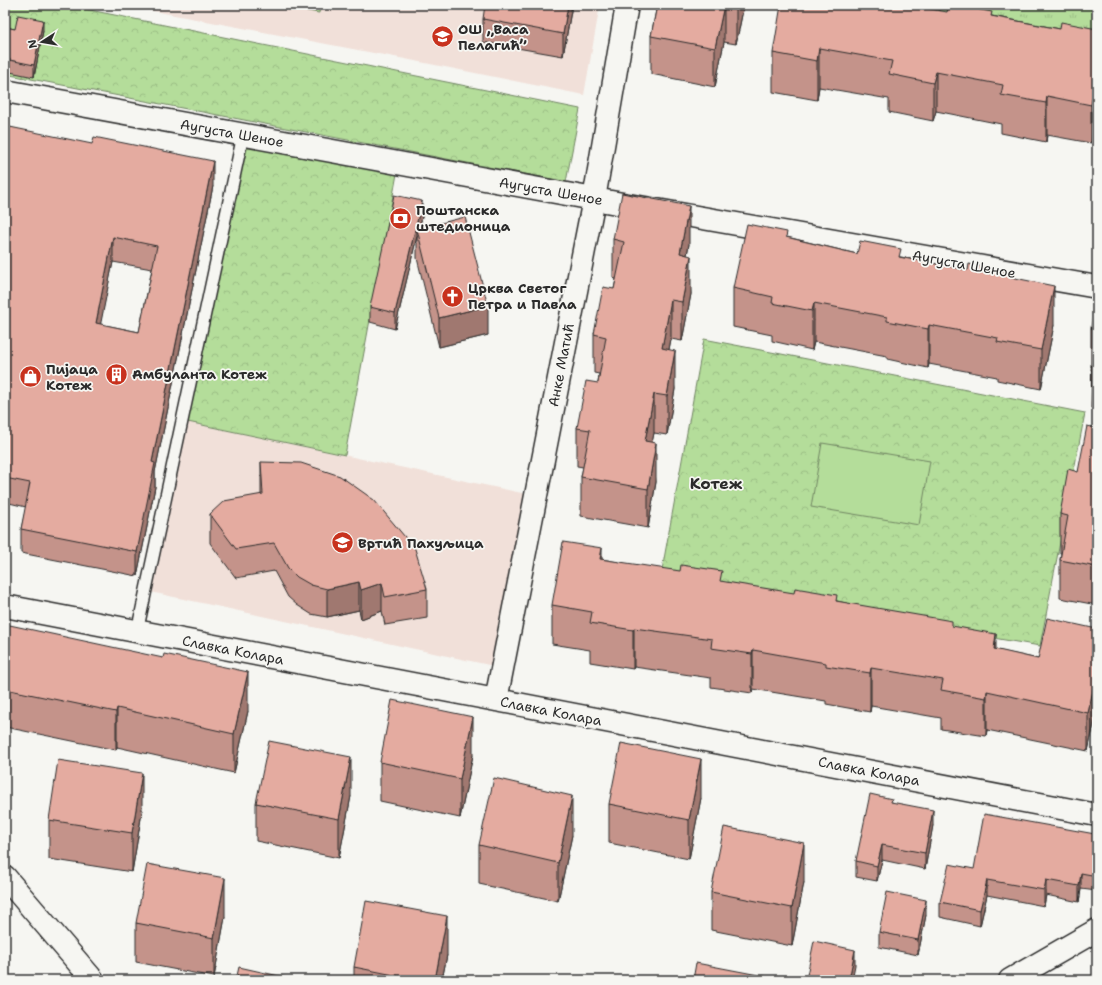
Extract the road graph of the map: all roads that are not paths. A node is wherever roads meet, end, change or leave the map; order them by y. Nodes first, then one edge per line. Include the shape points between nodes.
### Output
1 (627, 5) edge
2 (5, 91) edge
3 (243, 135) junction
4 (594, 199) junction
5 (1097, 287) edge
6 (5, 606) edge
7 (137, 632) junction
8 (496, 700) junction
9 (1097, 815) edge
10 (5, 877) edge
11 (1097, 930) edge
12 (93, 980) edge
13 (1010, 980) edge

1 - 4 street, Анке Матић
2 - 3 street, Аугуста Шеное
3 - 4 street, Аугуста Шеное
3 - 7 lane
4 - 5 street, Аугуста Шеное
4 - 8 street, Анке Матић
6 - 7 street, Славка Колара
7 - 8 street, Славка Колара
8 - 9 street, Славка Колара
10 - 12 street
11 - 13 street

